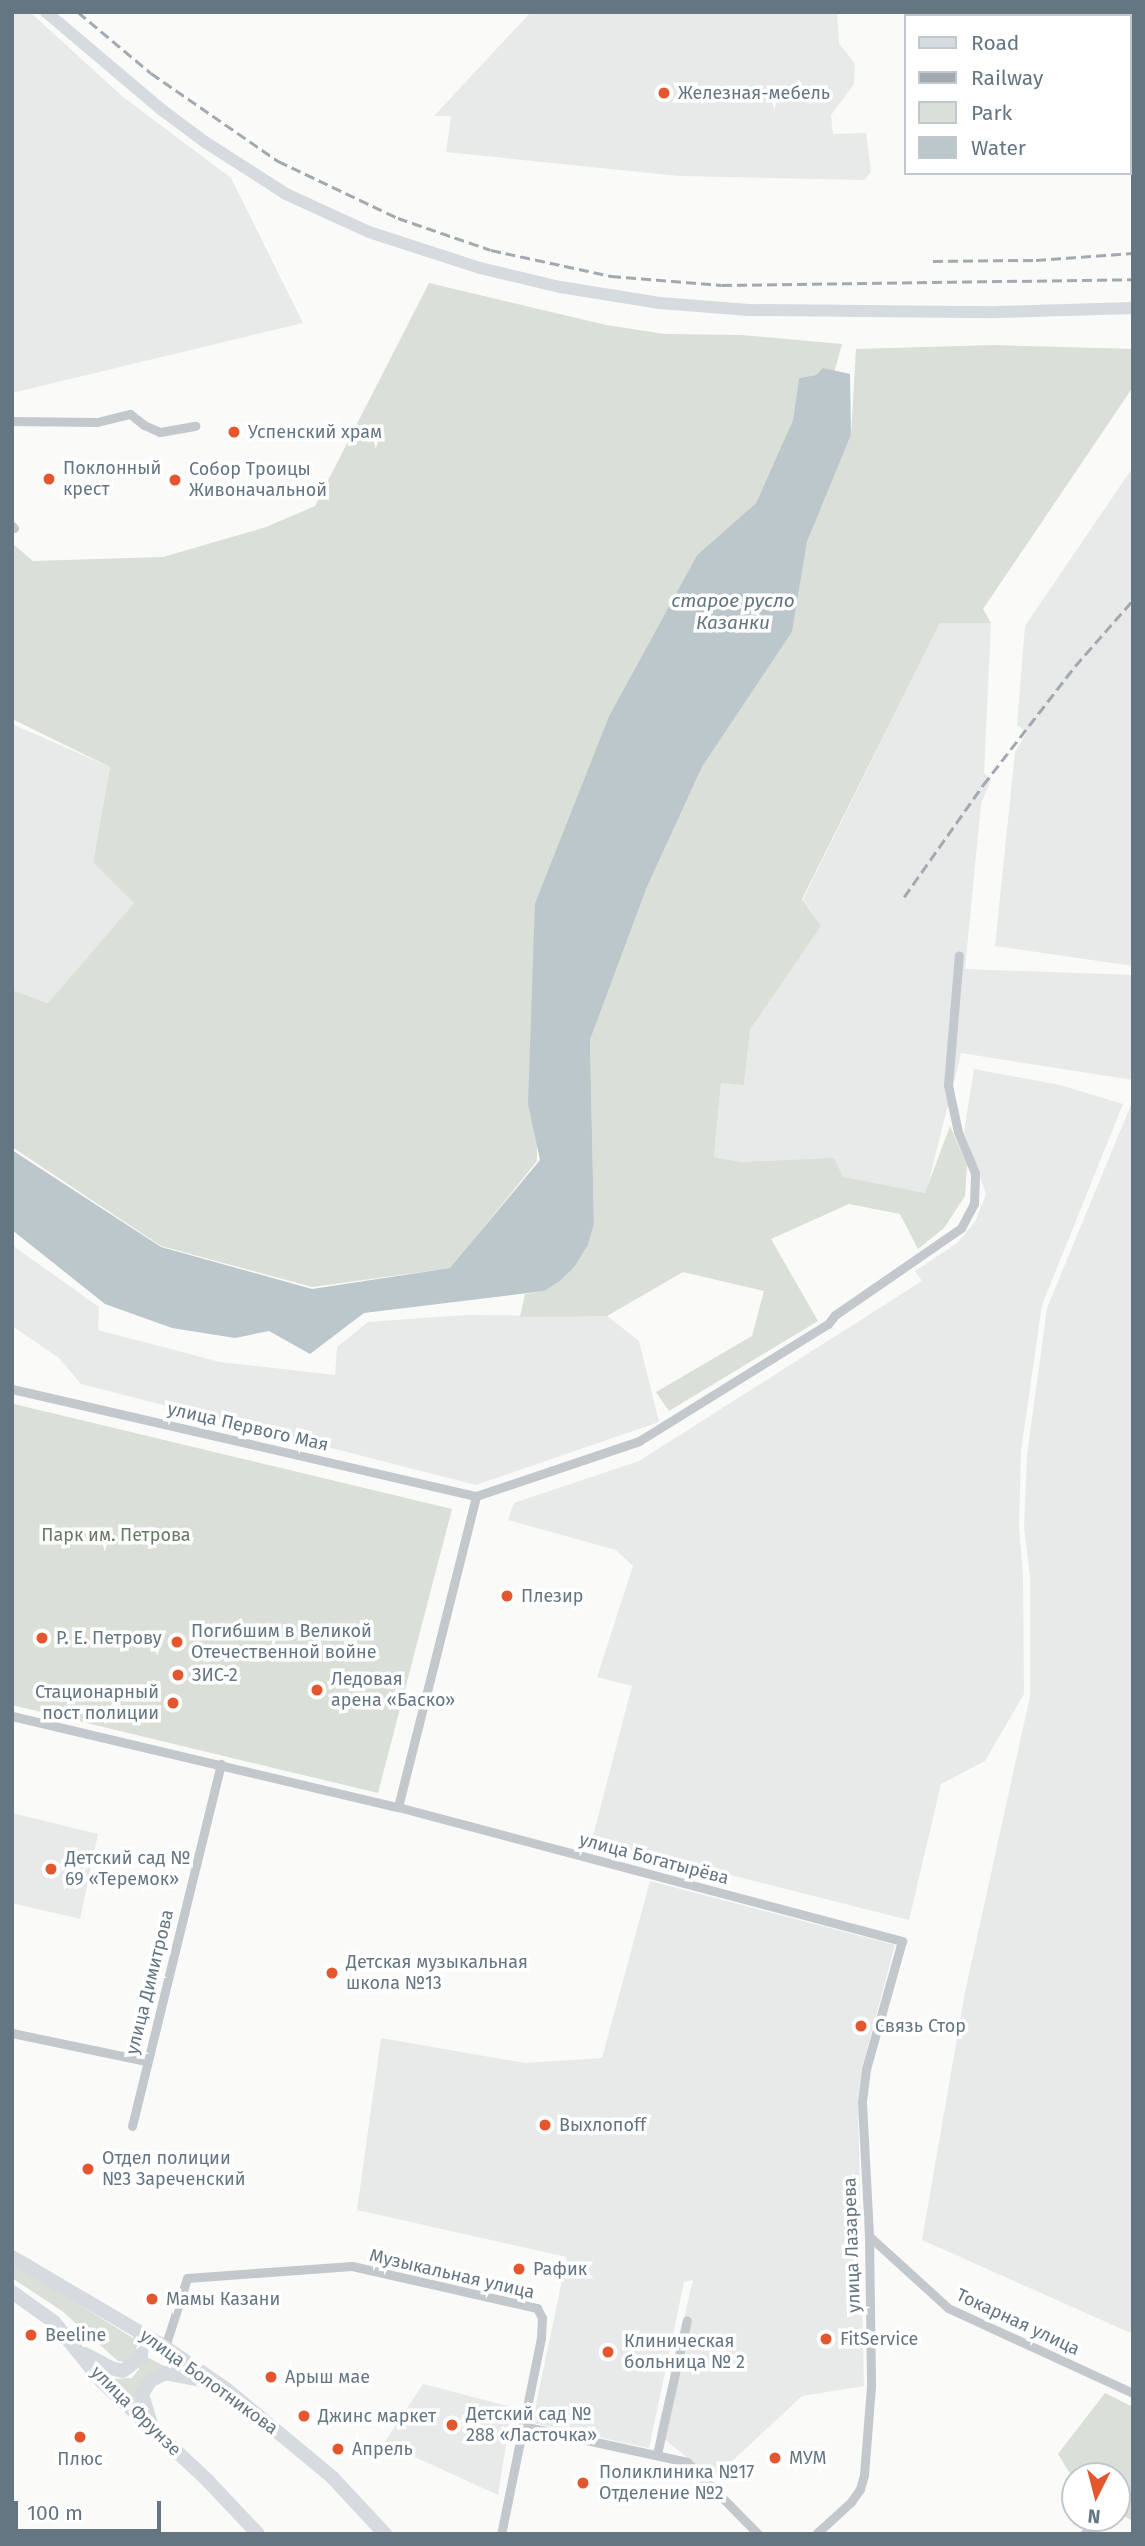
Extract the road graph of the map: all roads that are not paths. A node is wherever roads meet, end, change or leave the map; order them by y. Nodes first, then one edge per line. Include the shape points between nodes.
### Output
1 (47, 12) edge
2 (1133, 308) edge
3 (12, 421) edge
4 (195, 426) dead end
5 (959, 956) dead end
6 (12, 1389) edge
7 (476, 1496) junction
8 (12, 1716) edge
9 (221, 1764) junction
10 (397, 1807) junction
11 (902, 1941) joint
12 (12, 2033) edge
13 (146, 2062) junction
14 (132, 2126) dead end
15 (869, 2236) junction
16 (12, 2257) edge
17 (12, 2292) edge
18 (687, 2320) dead end
19 (139, 2331) junction
20 (165, 2347) junction
21 (80, 2351) junction
22 (216, 2383) junction
23 (1133, 2393) edge
24 (522, 2426) junction
25 (152, 2428) junction
26 (657, 2454) junction
27 (257, 2534) edge
28 (385, 2534) edge
29 (501, 2534) edge
30 (758, 2534) edge
31 (816, 2534) edge

1 - 2 main road via 162,110 286,194 369,232 480,268 660,303 749,310
3 - 4 street via 97,422 130,414 160,432
5 - 7 street via 948,1085 958,1132 975,1173 974,1204 961,1228 828,1324 639,1441
6 - 7 street, улица Первого Мая
7 - 10 street
8 - 9 street, улица Богатырёва
9 - 10 street, улица Богатырёва
9 - 13 street, улица Димитрова
10 - 11 street, улица Богатырёва
11 - 15 street, улица Лазарева via 866,2069 862,2102
12 - 13 street
13 - 14 street, улица Димитрова
15 - 23 street, Токарная улица via 948,2308
15 - 31 street, улица Лазарева via 872,2386 864,2475 851,2502
16 - 19 main road, улица Болотникова
17 - 21 main road, улица Фрунзе via 54,2322
18 - 26 street
19 - 20 main road, улица Болотникова
19 - 21 main road via 141,2357 123,2371
20 - 22 main road, улица Болотникова
20 - 24 street, Музыкальная улица via 187,2278 352,2266 537,2308 542,2318 541,2338
21 - 25 main road, улица Фрунзе via 102,2382
22 - 25 main road via 165,2373 150,2381 142,2394
22 - 28 main road, улица Болотникова via 332,2477
24 - 26 street
24 - 29 street
25 - 27 main road, улица Фрунзе
26 - 30 street via 687,2462

